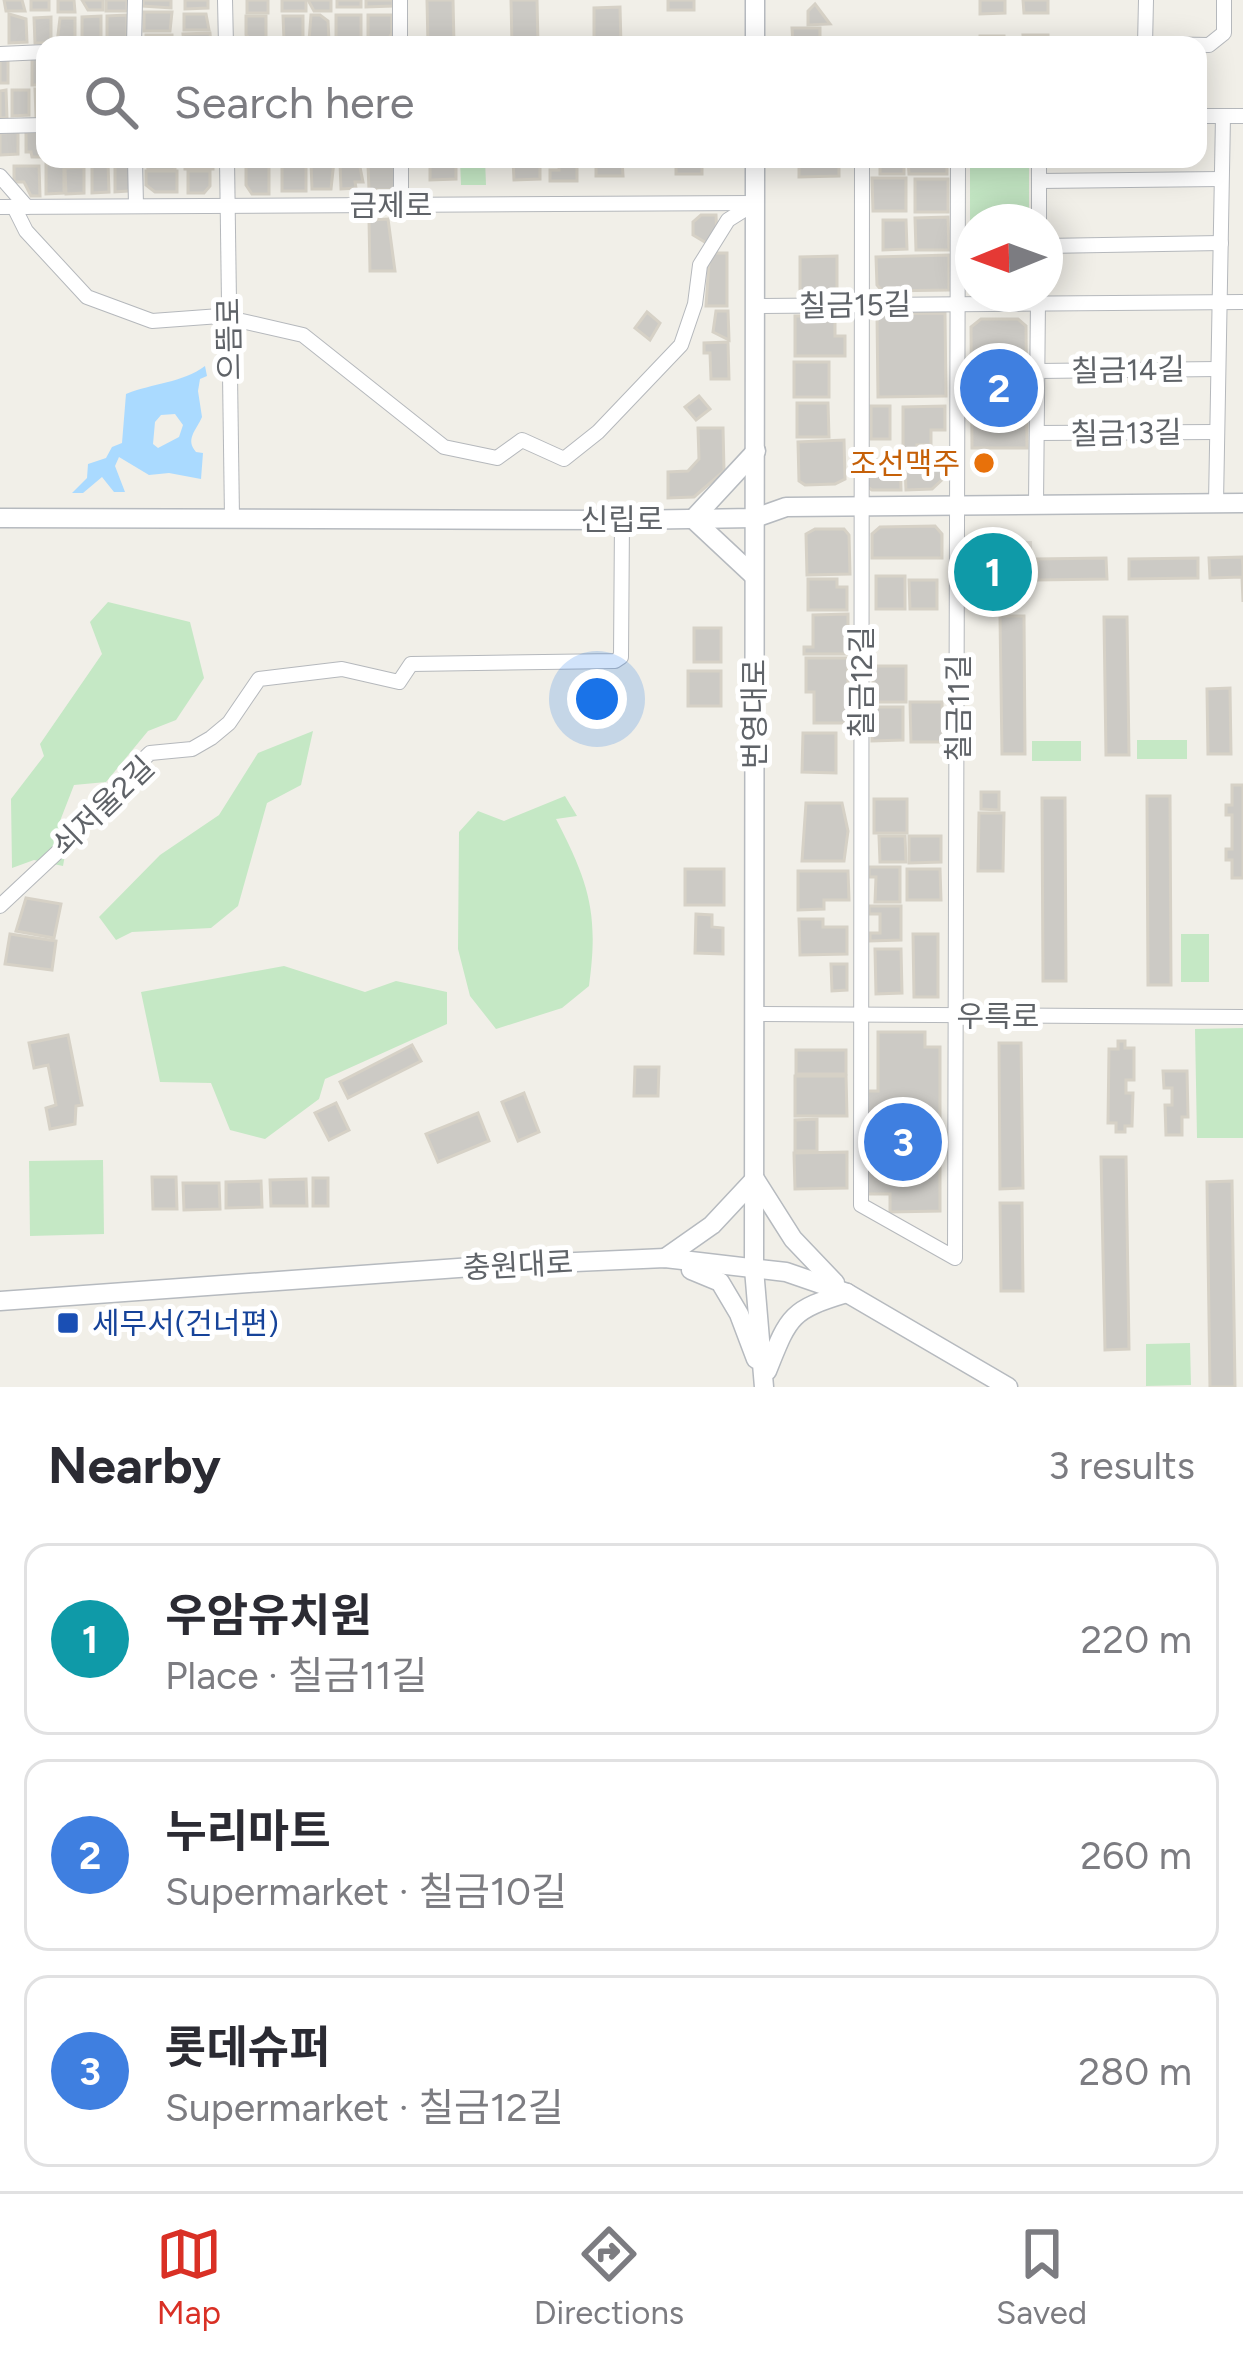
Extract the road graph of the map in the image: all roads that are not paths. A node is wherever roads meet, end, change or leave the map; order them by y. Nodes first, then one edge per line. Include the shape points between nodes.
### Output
1 (135, 0) edge
2 (225, 0) edge
3 (400, 0) edge
4 (755, 0) edge
5 (1146, 0) edge
6 (1224, 0) edge
7 (134, 36) edge
8 (226, 36) edge
9 (397, 36) edge
10 (755, 36) edge
11 (1145, 36) edge
12 (1207, 45) edge
13 (36, 52) edge
14 (0, 54) edge
15 (1207, 116) edge
16 (1223, 116) junction
17 (1243, 116) edge
18 (36, 125) edge
19 (0, 126) edge
20 (135, 168) edge
21 (227, 168) edge
22 (401, 168) edge
23 (755, 168) edge
24 (862, 168) edge
25 (958, 168) edge
26 (1039, 168) edge
27 (0, 176) edge
28 (1221, 179) junction
29 (1039, 181) junction
30 (755, 203) junction
31 (958, 204) edge
32 (1039, 204) edge
33 (401, 205) junction
34 (136, 206) junction
35 (228, 206) junction
36 (13, 207) edge
37 (1221, 243) junction
38 (1063, 246) edge
39 (1063, 299) edge
40 (1220, 302) junction
41 (1243, 302) edge
42 (955, 304) edge
43 (861, 305) junction
44 (756, 307) junction
45 (958, 312) edge
46 (1038, 312) edge
47 (229, 317) junction
48 (1218, 369) junction
49 (1037, 371) junction
50 (1216, 432) junction
51 (1036, 434) junction
52 (756, 451) junction
53 (1216, 502) junction
54 (1243, 503) edge
55 (1036, 504) junction
56 (958, 505) junction
57 (861, 506) junction
58 (0, 518) edge
59 (232, 518) junction
60 (755, 518) junction
61 (693, 519) junction
62 (622, 520) junction
63 (754, 576) junction
64 (0, 906) edge
65 (753, 1014) junction
66 (957, 1016) junction
67 (860, 1017) junction
68 (1243, 1017) edge
69 (755, 1179) junction
70 (861, 1205) joint
71 (665, 1258) junction
72 (754, 1269) junction
73 (847, 1293) junction
74 (0, 1301) edge
75 (764, 1383) edge
76 (1008, 1387) edge

1 - 7 street
2 - 8 street
3 - 9 street
4 - 10 street
5 - 11 street
6 - 12 street via 1224,33
13 - 14 street
15 - 16 street
16 - 17 street
16 - 28 street
18 - 19 street
20 - 34 street
21 - 35 street, 으뜸로
22 - 33 street
23 - 30 street, 번영대로
24 - 43 street, 칠금12길
25 - 31 street, 칠금11길
26 - 29 street
27 - 36 street
28 - 29 street
28 - 37 street
29 - 32 street
30 - 33 street, 금제로
30 - 44 street, 번영대로
30 - 47 street via 728,220 700,265 681,345 564,459 522,440 497,458 444,448 303,335
33 - 35 street, 금제로
34 - 35 street, 금제로
34 - 36 street, 금제로
35 - 47 street, 으뜸로
36 - 47 street via 86,297 152,321
37 - 38 street
37 - 40 street
39 - 40 street, 칠금15길
40 - 41 street, 칠금15길
40 - 48 street
42 - 43 street, 칠금15길
43 - 44 street, 칠금15길
43 - 57 street, 칠금12길
44 - 52 street, 번영대로
45 - 56 street, 칠금11길
46 - 49 street
47 - 59 street, 으뜸로
48 - 49 street, 칠금14길
48 - 50 street
49 - 51 street
50 - 51 street, 칠금13길
50 - 53 street
51 - 55 street
52 - 60 street, 번영대로
52 - 61 street
53 - 54 street, 신립로
53 - 55 street, 신립로
55 - 56 street, 신립로
56 - 57 street, 신립로
56 - 66 street, 칠금11길
57 - 60 street, 신립로 via 786,508
57 - 67 street, 칠금12길
58 - 59 street, 신립로
59 - 62 street, 신립로
60 - 61 street, 신립로
60 - 63 street, 번영대로
61 - 62 street, 신립로
61 - 63 street
62 - 64 street, 쇠저울2길 via 615,662 411,664 399,682 342,669 260,679 211,738 150,754
63 - 65 street, 번영대로
65 - 67 street, 우륵로
65 - 69 street, 번영대로
66 - 67 street, 우륵로
66 - 68 street, 우륵로
66 - 70 street, 칠금11길 via 955,1258
67 - 70 street, 칠금12길
69 - 71 street via 712,1226
69 - 72 street, 번영대로
69 - 73 street via 810,1261
71 - 72 street, 충원대로
71 - 74 street, 충원대로
71 - 75 street via 720,1282
72 - 73 street, 충원대로
72 - 75 street, 번영대로
73 - 75 street via 805,1306 784,1326
73 - 76 street, 충원대로

